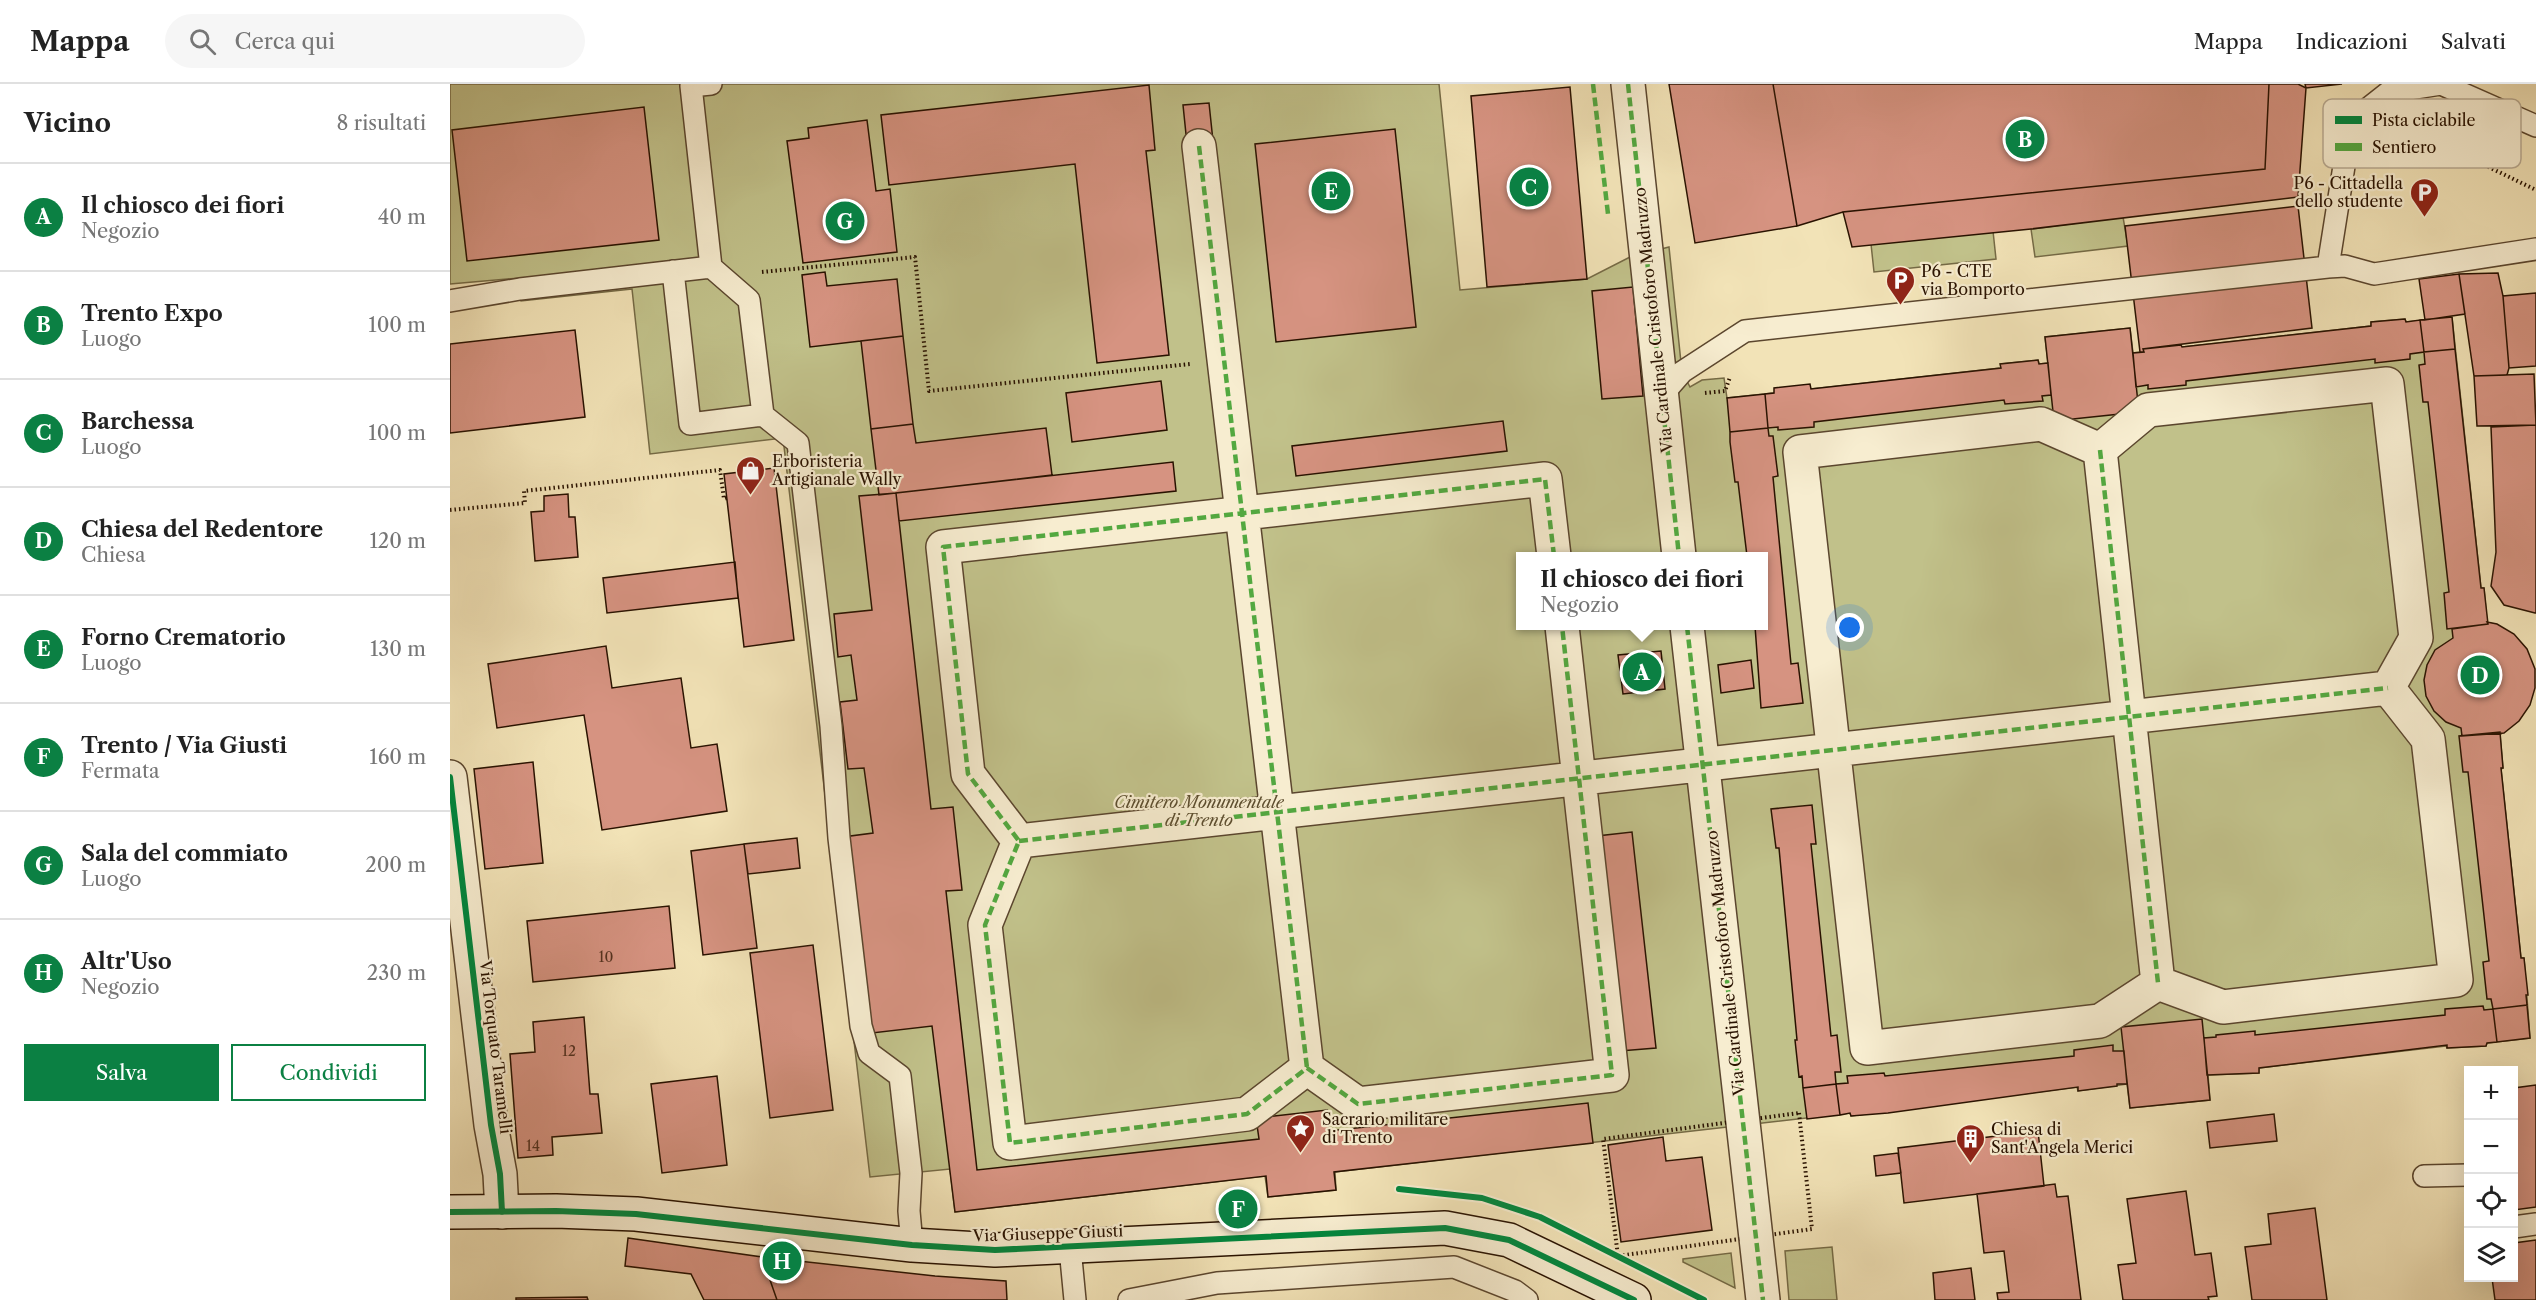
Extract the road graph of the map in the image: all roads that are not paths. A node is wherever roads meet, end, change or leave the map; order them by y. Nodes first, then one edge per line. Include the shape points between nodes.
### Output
1 (711, 84) edge
2 (1628, 84) edge
3 (2380, 99) edge
4 (2475, 99) edge
5 (2521, 119) edge
6 (2536, 126) edge
7 (1199, 146) dead end
8 (2344, 168) edge
9 (2536, 249) edge
10 (2328, 267) junction
11 (673, 271) junction
12 (717, 272) junction
13 (450, 301) edge
14 (1661, 396) junction
15 (763, 415) junction
16 (2100, 450) junction
17 (1242, 514) junction
18 (1554, 552) edge
19 (1679, 552) edge
20 (1562, 630) edge
21 (1687, 630) edge
22 (2388, 688) junction
23 (2129, 717) junction
24 (1833, 750) junction
25 (1702, 765) junction
26 (450, 777) edge
27 (1579, 779) junction
28 (1277, 813) junction
29 (1019, 841) junction
30 (455, 867) edge
31 (2158, 983) junction
32 (1307, 1068) junction
33 (2464, 1175) edge
34 (2424, 1176) dead end
35 (450, 1212) edge
36 (502, 1212) junction
37 (2536, 1224) edge
38 (2518, 1226) edge
39 (912, 1245) junction
40 (1070, 1248) junction
41 (1075, 1300) edge
42 (1130, 1300) edge
43 (1527, 1300) edge
44 (1634, 1300) edge
45 (1763, 1300) edge

1 - 12 lane via 692,86
2 - 14 street, Via Cardinale Cristoforo Madruzzo
3 - 4 lane via 2389,92 2441,84
5 - 6 lane
7 - 17 street
8 - 10 lane
9 - 10 lane via 2374,274 2345,266
10 - 14 lane via 1745,331 1682,372
11 - 12 lane
11 - 13 lane
11 - 15 lane via 690,424
12 - 15 lane via 749,300
14 - 19 street, Via Cardinale Cristoforo Madruzzo
15 - 39 lane via 798,443 861,1026 869,1053 900,1076 911,1173
16 - 22 street via 2148,410 2387,384 2416,638
16 - 23 street
16 - 24 street via 2041,424 1800,452
17 - 18 street via 1545,479
17 - 28 street
17 - 29 street via 943,547 968,774
20 - 27 street
21 - 25 street, Via Cardinale Cristoforo Madruzzo
22 - 23 street
22 - 31 street via 2428,739 2456,980 2223,1007
23 - 24 street
23 - 31 street
24 - 25 street
24 - 31 street via 1867,1048 2100,1021
25 - 27 street
25 - 45 street, Via Cardinale Cristoforo Madruzzo
26 - 30 street, Via Torquato Taramelli
27 - 28 street
27 - 32 street via 1612,1075 1358,1104
28 - 29 street
28 - 32 street
29 - 32 street via 985,925 1010,1143 1246,1114
30 - 36 street, Via Torquato Taramelli via 500,1174
33 - 34 lane
35 - 36 street, Via Giuseppe Giusti
36 - 39 street, Via Giuseppe Giusti via 684,1218
37 - 38 lane
39 - 40 street, Via Giuseppe Giusti via 995,1250
40 - 41 lane
40 - 44 street, Via Giuseppe Giusti via 1445,1228 1509,1240
42 - 43 lane via 1217,1283 1454,1267 1515,1291

